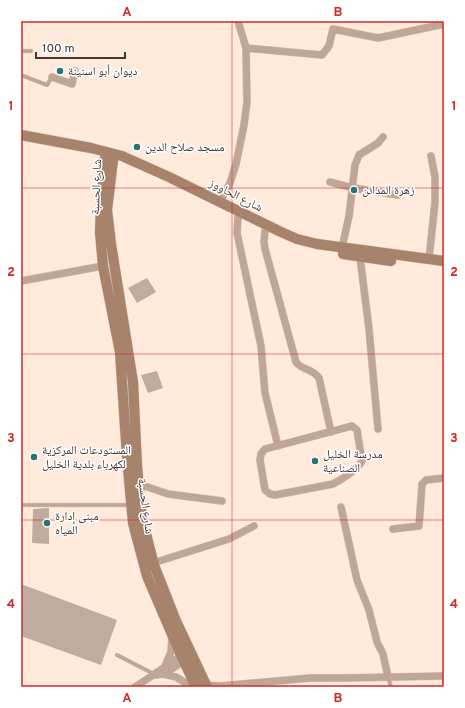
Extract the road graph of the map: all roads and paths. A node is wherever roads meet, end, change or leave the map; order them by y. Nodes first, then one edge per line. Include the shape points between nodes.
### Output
1 (238, 21) edge
2 (444, 24) edge
3 (246, 48) junction
4 (21, 51) edge
5 (31, 51) dead end
6 (75, 71) dead end
7 (21, 75) edge
8 (52, 77) joint
9 (21, 135) edge
10 (383, 137) dead end
11 (21, 141) edge
12 (431, 156) dead end
13 (109, 157) junction
14 (330, 182) dead end
15 (353, 188) junction
16 (398, 195) dead end
17 (220, 202) junction
18 (238, 217) junction
19 (265, 231) junction
20 (342, 248) junction
21 (360, 257) junction
22 (429, 259) junction
23 (444, 261) edge
24 (103, 266) junction
25 (444, 266) edge
26 (21, 280) edge
27 (378, 429) dead end
28 (331, 432) junction
29 (278, 446) junction
30 (444, 478) edge
31 (139, 484) junction
32 (222, 501) dead end
33 (131, 505) junction
34 (21, 506) edge
35 (341, 507) dead end
36 (254, 526) dead end
37 (393, 529) dead end
38 (153, 563) junction
39 (172, 635) junction
40 (117, 655) dead end
41 (185, 657) junction
42 (164, 671) junction
43 (155, 675) junction
44 (444, 676) edge
45 (388, 677) junction
46 (444, 682) edge
47 (203, 686) edge
48 (135, 687) edge
49 (192, 687) edge
50 (391, 687) edge

1 - 3 street
2 - 3 street via 378,38 334,29 330,46 322,55
3 - 17 street via 247,102 244,125 230,183
4 - 5 lane
6 - 8 street via 72,84
7 - 8 lane via 47,85
9 - 13 main road, شارع الحاووز
10 - 15 street via 359,155 355,165
11 - 13 main road, شارع الحاووز
12 - 22 street via 435,177 435,202
13 - 17 main road, شارع الحاووز via 122,156
13 - 18 main road, شارع الحاووز via 146,172
13 - 24 main road, شارع الحسبة via 100,219
13 - 31 main road, شارع الحسبة via 107,210 133,382
14 - 15 street
15 - 16 street
15 - 20 street
17 - 20 main road, شارع الحاووز via 297,239
18 - 19 main road, شارع الحاووز
18 - 29 street via 237,233 261,346 264,393
19 - 21 main road, شارع الحاووز via 293,243
19 - 28 street via 265,248 296,362 299,366 314,372 319,378
20 - 22 main road, شارع الحاووز
21 - 25 main road, شارع الحاووز
21 - 27 street
22 - 23 main road, شارع الحاووز
24 - 26 street
24 - 33 main road, شارع الحسبة via 120,352
28 - 29 street
28 - 29 street via 349,427 356,428 362,458 360,465 333,484 277,495 268,493 264,488 261,456 265,449
30 - 37 street via 426,480 422,484 419,526
31 - 32 street via 168,494
31 - 38 main road, شارع الحسبة via 142,518
33 - 34 lane
33 - 39 main road, شارع الحسبة via 133,523 147,576
35 - 45 street via 357,580 369,610
36 - 38 street via 229,539
38 - 41 main road, شارع الحسبة via 176,621
39 - 41 main road, شارع الحسبة
39 - 42 street via 171,652
40 - 43 lane
41 - 42 street
41 - 47 main road, شارع الحسبة
42 - 43 street
42 - 49 street
43 - 48 street
44 - 45 street
44 - 46 lane
45 - 47 street via 310,678
45 - 50 lane

